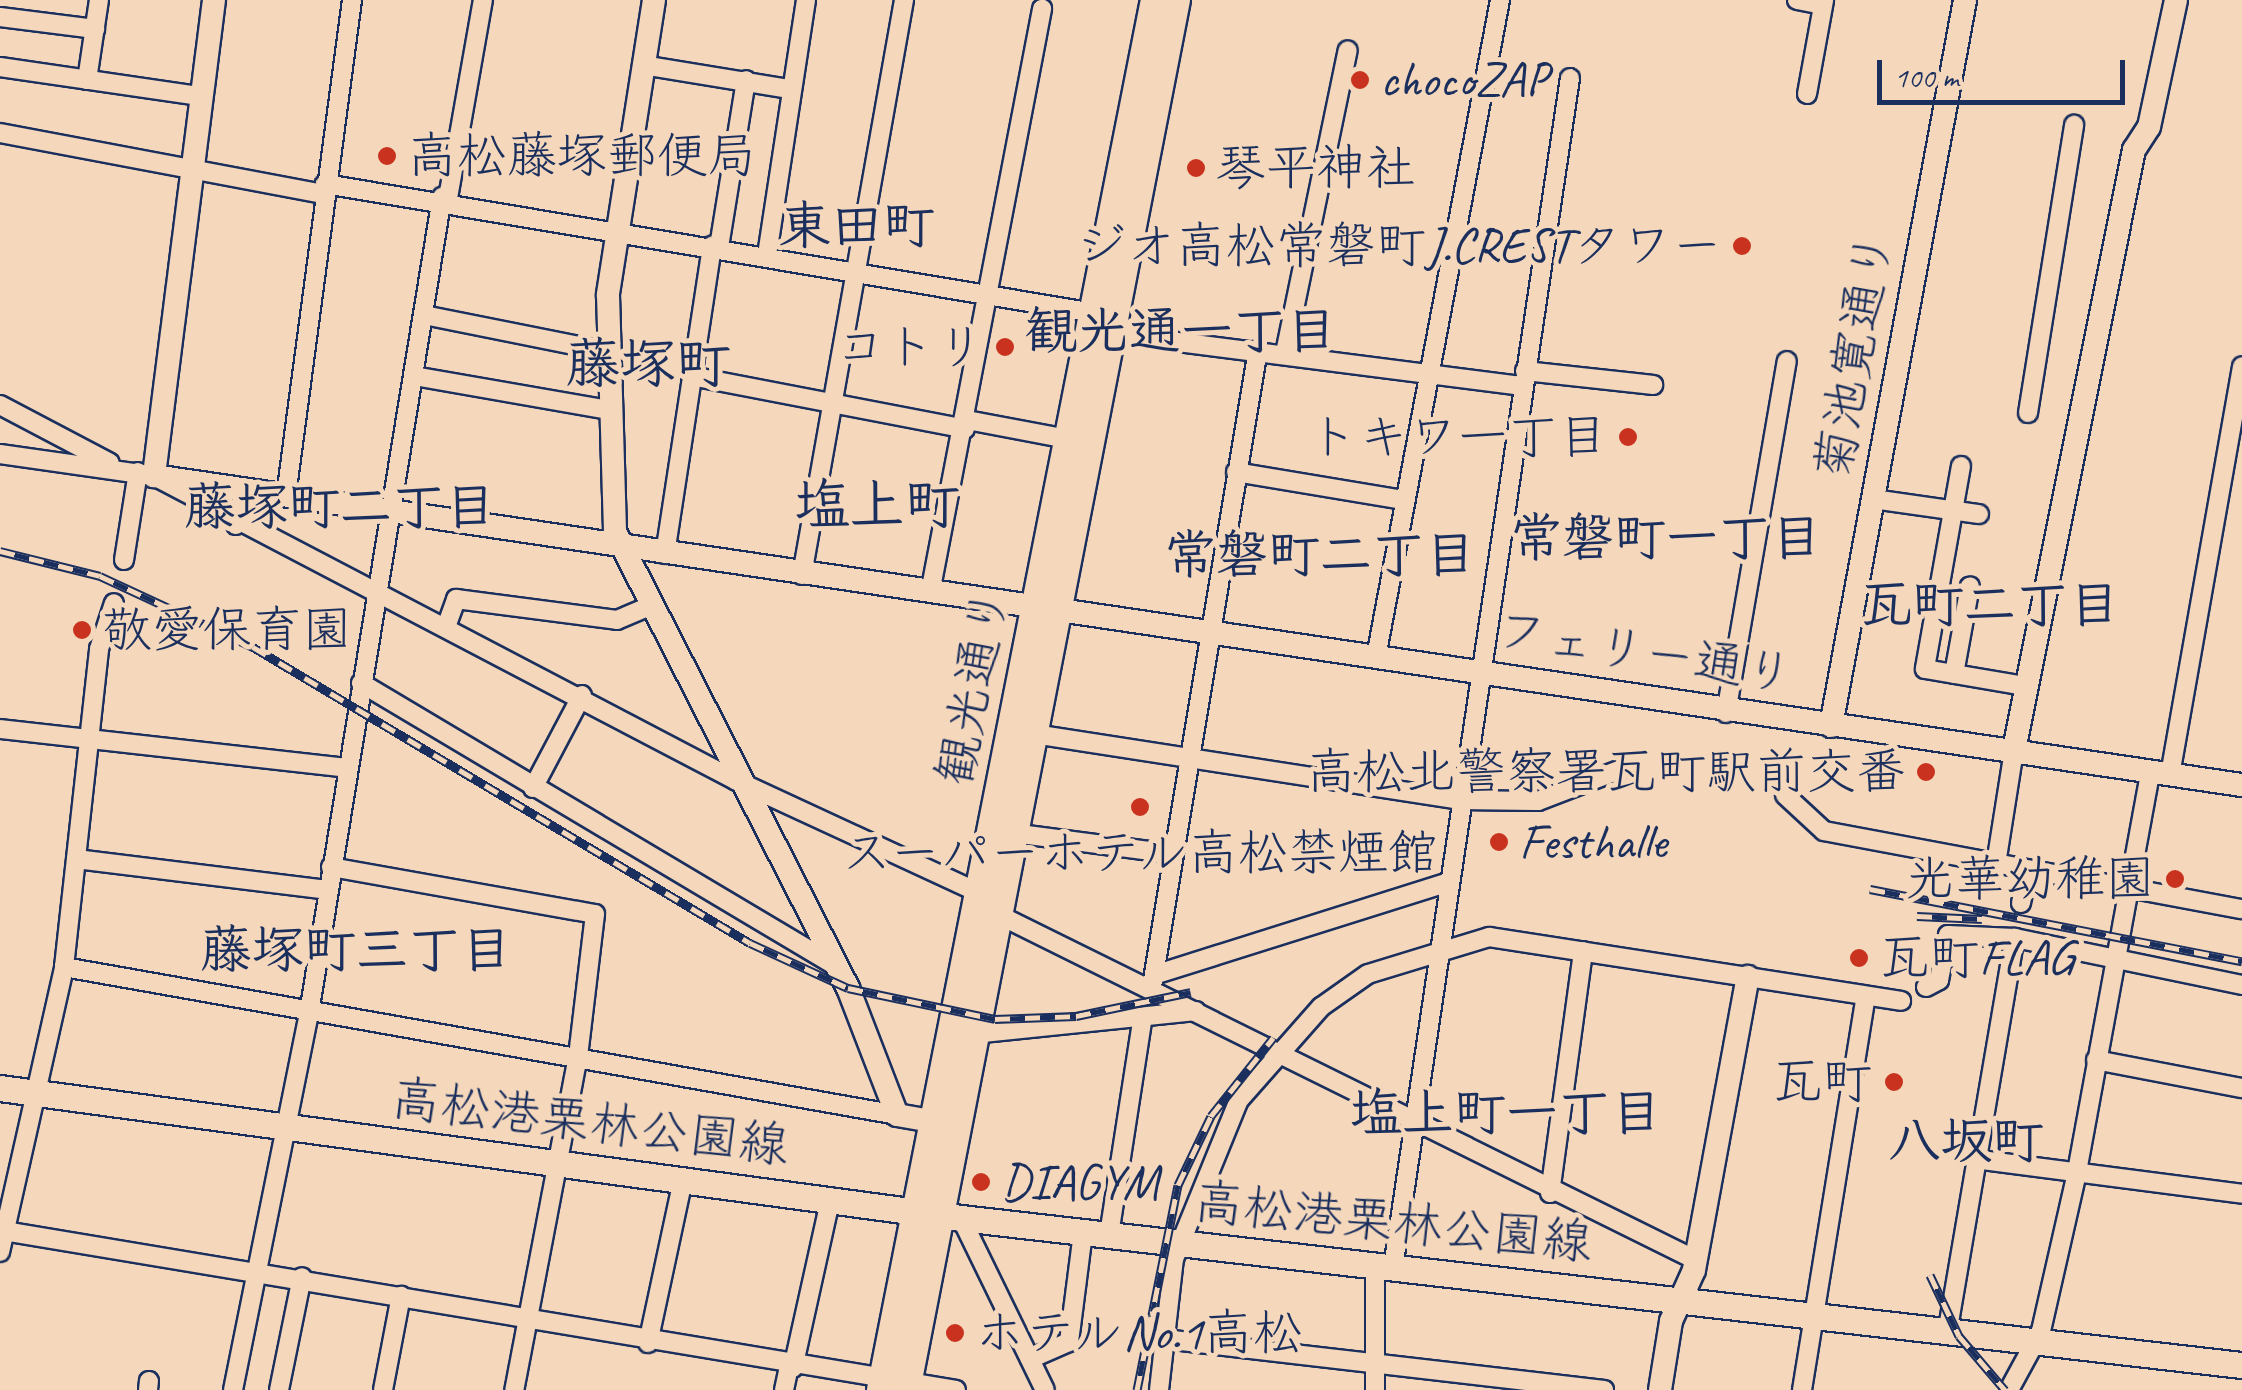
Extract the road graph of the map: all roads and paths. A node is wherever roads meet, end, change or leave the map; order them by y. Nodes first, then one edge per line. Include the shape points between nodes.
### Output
1 (99, 0) edge
2 (214, 0) edge
3 (352, 0) edge
4 (483, 0) edge
5 (654, 0) edge
6 (806, 0) edge
7 (904, 0) edge
8 (1155, 0) edge
9 (1176, 0) edge
10 (1500, 0) edge
11 (1797, 0) edge
12 (1965, 0) edge
13 (2176, 0) edge
14 (1824, 2) edge
15 (1042, 9) dead end
16 (0, 17) edge
17 (95, 29) junction
18 (1348, 50) dead end
19 (643, 64) junction
20 (0, 67) edge
21 (1570, 78) dead end
22 (87, 80) junction
23 (746, 80) junction
24 (790, 89) junction
25 (1806, 94) dead end
26 (200, 96) junction
27 (2074, 124) dead end
28 (0, 134) edge
29 (191, 168) junction
30 (325, 189) junction
31 (445, 198) junction
32 (619, 231) junction
33 (715, 247) junction
34 (767, 256) junction
35 (856, 271) junction
36 (988, 295) junction
37 (424, 315) junction
38 (1103, 322) junction
39 (604, 350) junction
40 (1258, 350) junction
41 (1284, 353) junction
42 (1787, 361) dead end
43 (2242, 366) edge
44 (1426, 374) junction
45 (414, 376) junction
46 (691, 376) junction
47 (1524, 379) junction
48 (1653, 384) dead end
49 (834, 402) junction
50 (0, 405) edge
51 (608, 410) junction
52 (2028, 413) dead end
53 (966, 425) junction
54 (1068, 439) junction
55 (0, 454) edge
56 (1961, 466) dead end
57 (118, 467) junction
58 (1236, 472) junction
59 (146, 474) junction
60 (243, 491) junction
61 (286, 496) junction
62 (1873, 499) junction
63 (1402, 500) junction
64 (392, 512) junction
65 (1952, 513) junction
66 (1980, 514) dead end
67 (236, 525) junction
68 (624, 548) junction
69 (665, 554) junction
70 (124, 560) dead end
71 (802, 575) junction
72 (1970, 586) dead end
73 (930, 593) junction
74 (380, 594) junction
75 (114, 603) dead end
76 (652, 605) junction
77 (1046, 609) junction
78 (446, 626) junction
79 (1207, 631) junction
80 (1376, 657) junction
81 (1479, 672) junction
82 (1954, 674) junction
83 (362, 683) junction
84 (2026, 686) junction
85 (582, 694) junction
86 (1726, 713) junction
87 (1831, 726) junction
88 (0, 728) edge
89 (1034, 734) junction
90 (89, 738) junction
91 (2014, 750) junction
92 (1189, 759) junction
93 (347, 768) junction
94 (1624, 768) dead end
95 (2160, 773) junction
96 (735, 780) junction
97 (2242, 785) edge
98 (532, 788) junction
99 (1785, 795) dead end
100 (1458, 800) junction
101 (1013, 833) junction
102 (1173, 854) junction
103 (76, 859) junction
104 (1996, 864) junction
105 (331, 866) junction
106 (2028, 870) junction
107 (1449, 882) junction
108 (327, 890) junction
109 (2128, 890) junction
110 (2022, 903) dead end
111 (988, 904) junction
112 (2242, 909) edge
113 (2015, 938) junction
114 (1440, 946) junction
115 (1582, 951) junction
116 (2116, 958) junction
117 (64, 966) junction
118 (837, 966) junction
119 (1748, 977) junction
120 (1153, 981) junction
121 (2242, 985) edge
122 (1926, 987) dead end
123 (1866, 997) junction
124 (1902, 1001) dead end
125 (310, 1007) junction
126 (1196, 1011) junction
127 (1142, 1022) junction
128 (973, 1034) junction
129 (578, 1056) junction
130 (1277, 1056) junction
131 (2096, 1060) junction
132 (0, 1088) edge
133 (2242, 1088) edge
134 (34, 1098) junction
135 (898, 1115) junction
136 (932, 1121) junction
137 (1414, 1122) junction
138 (283, 1130) junction
139 (1974, 1159) junction
140 (557, 1164) junction
141 (2076, 1174) junction
142 (684, 1180) junction
143 (1550, 1192) junction
144 (2242, 1194) edge
145 (831, 1197) junction
146 (938, 1214) junction
147 (10, 1232) junction
148 (1096, 1234) junction
149 (1180, 1243) junction
150 (0, 1252) edge
151 (1696, 1260) junction
152 (1384, 1268) junction
153 (254, 1276) junction
154 (302, 1278) junction
155 (401, 1296) junction
156 (1680, 1299) junction
157 (1811, 1319) junction
158 (527, 1320) junction
159 (1947, 1334) junction
160 (1164, 1339) junction
161 (648, 1343) junction
162 (2032, 1345) junction
163 (1030, 1359) junction
164 (1375, 1362) junction
165 (2242, 1365) edge
166 (791, 1367) junction
167 (894, 1386) edge
168 (233, 1390) edge
169 (279, 1390) edge
170 (383, 1390) edge
171 (514, 1390) edge
172 (784, 1390) edge
173 (956, 1390) edge
174 (1045, 1390) edge
175 (1159, 1390) edge
176 (1374, 1390) edge
177 (1604, 1390) edge
178 (1660, 1390) edge
179 (1802, 1390) edge
180 (2009, 1390) edge

1 - 17 street
2 - 26 street
3 - 30 street
4 - 31 street
5 - 19 street
6 - 24 street
7 - 35 street
8 - 38 main road, 観光通り
9 - 38 main road, 観光通り
10 - 44 street
11 - 14 street
12 - 62 street, 菊池寛通り
13 - 84 street via 2149,127 2134,150
14 - 25 street
15 - 36 street
16 - 17 street
17 - 22 street
18 - 41 street
19 - 23 street
19 - 32 street
20 - 22 street
21 - 47 street
22 - 26 street
23 - 24 street
23 - 33 street
24 - 34 street
26 - 29 street
27 - 52 street
28 - 29 street
29 - 30 street
29 - 59 street
30 - 31 street
30 - 61 street
31 - 32 street
31 - 37 street
32 - 33 street
32 - 39 street
33 - 34 street
33 - 46 street
34 - 35 street
35 - 36 street
35 - 49 street
36 - 38 street
36 - 53 street
37 - 39 street
37 - 45 street
38 - 40 street
38 - 54 main road, 観光通り
38 - 77 main road, 観光通り
39 - 51 street
40 - 41 street
40 - 58 street
41 - 44 street
42 - 86 street
43 - 95 street
44 - 47 street
44 - 63 street
45 - 51 street
45 - 64 street
46 - 49 street
46 - 69 street
47 - 48 street
47 - 81 street
49 - 53 street
49 - 71 street
50 - 57 street
51 - 68 street
53 - 54 street
53 - 73 street
54 - 77 main road, 観光通り
55 - 57 street
56 - 65 street
57 - 59 street
58 - 63 street
58 - 79 street
59 - 60 street, フェリー通り
59 - 67 street
59 - 70 street
60 - 61 street, フェリー通り
60 - 67 street
61 - 64 street, フェリー通り
62 - 65 street
62 - 87 street, 菊池寛通り
63 - 80 street
64 - 68 street, フェリー通り
64 - 74 street
65 - 66 street
65 - 82 street via 1925,669
67 - 74 street
68 - 69 street, フェリー通り
68 - 76 street
69 - 71 street, フェリー通り
71 - 73 street, フェリー通り
72 - 82 street
73 - 77 street, フェリー通り
74 - 78 street
74 - 83 street
75 - 90 street
76 - 78 street via 617,620 456,600
76 - 96 street
77 - 79 street, フェリー通り
77 - 89 main road, 観光通り
77 - 111 main road, 観光通り
78 - 85 street
79 - 80 street, フェリー通り
79 - 92 street
80 - 81 street, フェリー通り
81 - 86 street, フェリー通り
81 - 100 street
82 - 84 street
83 - 93 street
83 - 98 street
84 - 91 street
85 - 96 street
85 - 98 street
86 - 87 street, フェリー通り
87 - 91 street, フェリー通り
88 - 90 street
89 - 92 street
89 - 101 main road, 観光通り
90 - 93 street
90 - 103 street
91 - 95 street, フェリー通り
91 - 104 street
92 - 100 street
92 - 102 street
93 - 105 street
94 - 100 street via 1538,801
95 - 97 street, フェリー通り
95 - 109 street
96 - 111 street
96 - 118 street
98 - 118 street
99 - 104 street via 1824,830
100 - 107 street
101 - 102 street
101 - 111 main road, 観光通り
102 - 120 street
103 - 108 street
103 - 117 street
104 - 106 street
105 - 108 street
105 - 129 street via 595,914
106 - 109 street
106 - 110 street
107 - 114 street
107 - 120 street
108 - 125 street
109 - 112 street
109 - 116 street
111 - 120 street
111 - 128 main road, 観光通り
111 - 136 main road, 観光通り
113 - 116 street
113 - 122 street via 1948,935 1939,980
113 - 139 street
114 - 115 street via 1490,937
114 - 130 street via 1368,974
114 - 137 street
115 - 119 street
115 - 143 street
116 - 121 street
116 - 131 street
117 - 125 street
117 - 134 street
118 - 135 street
119 - 123 street
119 - 151 street
120 - 126 street
123 - 124 street
123 - 157 street
125 - 129 street
125 - 138 street
126 - 127 street
126 - 130 street
127 - 128 street
127 - 148 street
128 - 146 main road, 観光通り
129 - 135 street
129 - 140 street
130 - 137 street
130 - 149 street via 1240,1100
131 - 133 street
131 - 141 street
132 - 134 main road, 高松港栗林公園線
134 - 138 main road, 高松港栗林公園線
134 - 147 street
135 - 136 street
136 - 146 main road, 観光通り
137 - 143 street
137 - 152 street
138 - 140 main road, 高松港栗林公園線
138 - 153 street
139 - 141 street
139 - 159 street
140 - 142 main road, 高松港栗林公園線
140 - 158 street
141 - 144 street
141 - 162 street
142 - 145 main road, 高松港栗林公園線
142 - 161 street
143 - 151 street
145 - 146 main road, 高松港栗林公園線
145 - 166 street
146 - 148 main road, 高松港栗林公園線
146 - 163 street
146 - 167 main road, 観光通り
147 - 150 street
147 - 153 street
148 - 149 main road, 高松港栗林公園線
148 - 163 street via 1070,1342
149 - 152 main road, 高松港栗林公園線
149 - 160 street
151 - 156 street
152 - 156 main road, 高松港栗林公園線
152 - 164 street
153 - 154 street
153 - 168 street
154 - 155 street
154 - 169 street
155 - 158 street
155 - 170 street
156 - 157 main road, 高松港栗林公園線
156 - 178 street
157 - 159 main road, 高松港栗林公園線
157 - 179 street
158 - 161 street
158 - 171 street
159 - 162 main road, 高松港栗林公園線
160 - 164 street
160 - 175 street
161 - 166 street
162 - 165 main road, 高松港栗林公園線
162 - 180 street
163 - 174 street
164 - 176 street
164 - 177 street
166 - 167 street
166 - 172 street
167 - 173 street

